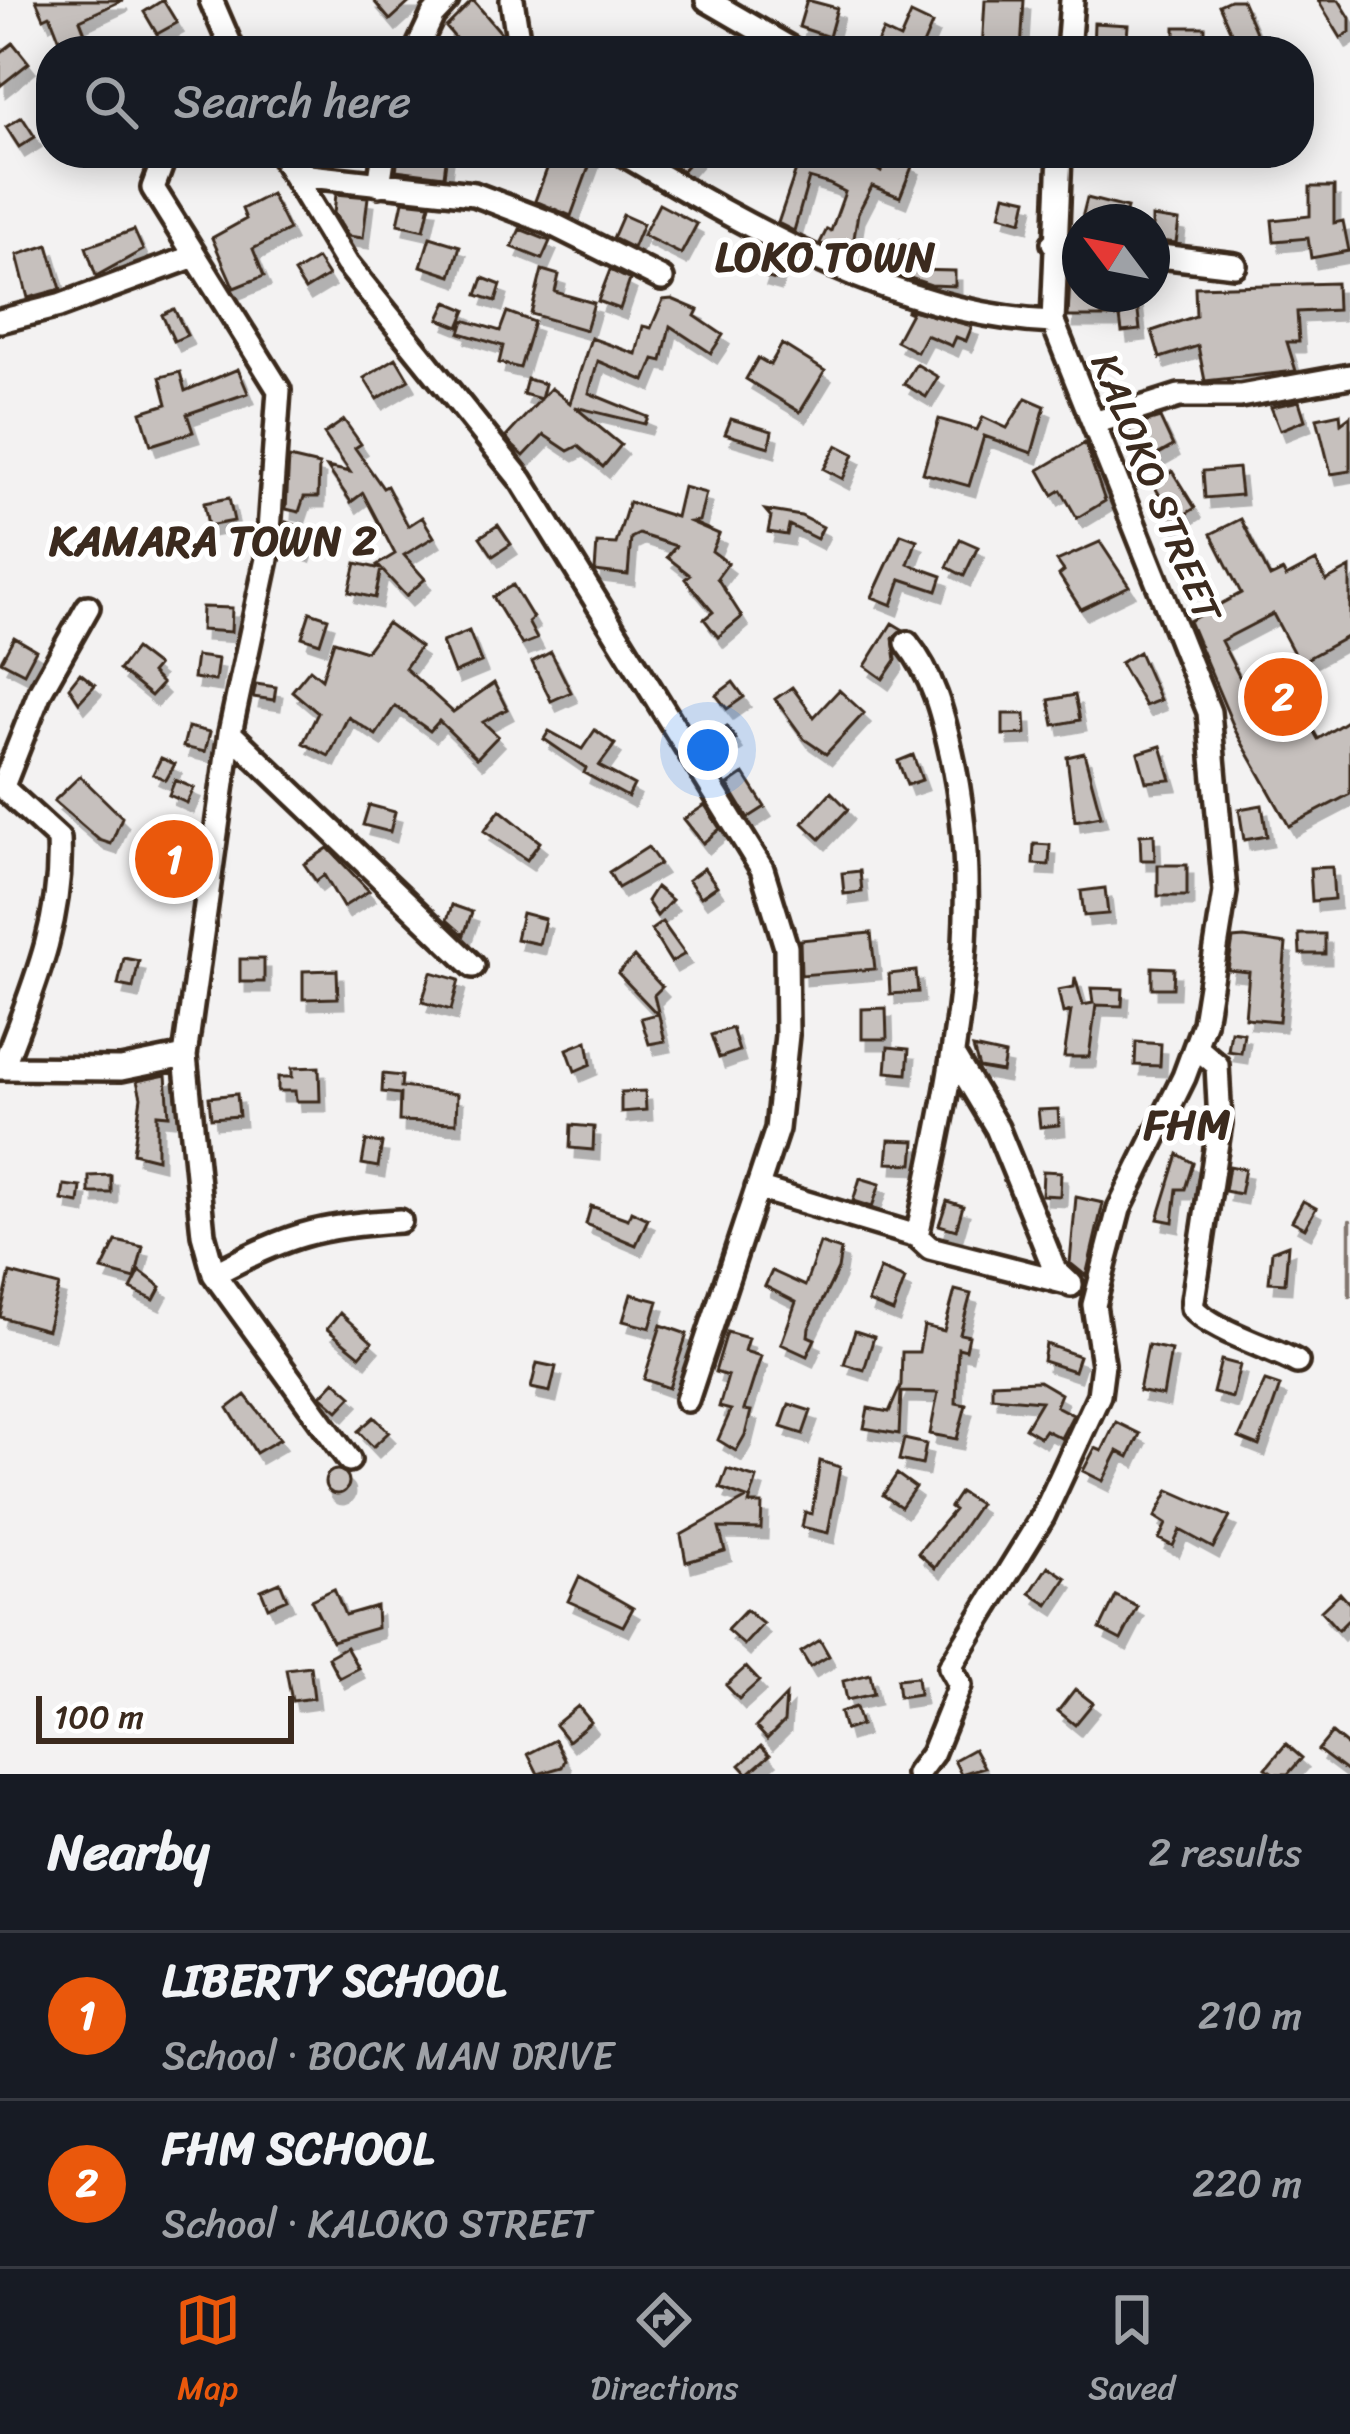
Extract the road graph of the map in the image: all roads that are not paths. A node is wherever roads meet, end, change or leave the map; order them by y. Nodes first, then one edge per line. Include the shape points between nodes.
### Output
1 (211, 0) edge
2 (447, 0) edge
3 (512, 0) edge
4 (707, 0) edge
5 (1072, 0) edge
6 (226, 36) edge
7 (423, 36) edge
8 (518, 36) edge
9 (769, 36) edge
10 (1069, 36) edge
11 (160, 168) edge
12 (289, 168) edge
13 (297, 168) edge
14 (382, 168) edge
15 (648, 168) edge
16 (1059, 168) edge
17 (379, 185) junction
18 (1053, 243) junction
19 (1062, 244) edge
20 (193, 257) junction
21 (1170, 257) edge
22 (1235, 265) dead end
23 (662, 279) dead end
24 (0, 321) edge
25 (1053, 322) junction
26 (1350, 376) edge
27 (1094, 423) junction
28 (88, 608) dead end
29 (907, 644) dead end
30 (230, 733) junction
31 (2, 785) edge
32 (473, 966) dead end
33 (1196, 1047) junction
34 (185, 1056) junction
35 (955, 1058) junction
36 (2, 1068) edge
37 (758, 1187) junction
38 (400, 1221) dead end
39 (917, 1236) junction
40 (214, 1274) junction
41 (1071, 1284) junction
42 (1094, 1305) junction
43 (1297, 1362) dead end
44 (687, 1400) dead end
45 (349, 1460) dead end
46 (917, 1774) edge

1 - 6 street
2 - 7 street
3 - 8 street
4 - 9 street
5 - 10 street
11 - 20 street via 153,188
12 - 37 street via 347,264 521,480 762,868 786,947 787,1035 777,1129
13 - 17 street
14 - 17 street
15 - 25 street via 857,277 976,313
16 - 18 street, KALOKO STREET
17 - 23 street via 474,194
18 - 19 street
18 - 25 street, KALOKO STREET
20 - 24 street
20 - 30 street via 279,390 267,559
21 - 22 street
25 - 27 street, KALOKO STREET
26 - 27 street via 1240,397 1179,396
27 - 33 street, KALOKO STREET via 1209,712 1226,892
28 - 31 street via 40,692
29 - 35 street via 930,672 966,815
30 - 32 street
30 - 34 street
31 - 36 street via 59,838 61,873 55,931
33 - 42 street, KALOKO STREET via 1119,1209
33 - 43 street via 1217,1065 1220,1123 1192,1307 1204,1322
34 - 36 street via 121,1069
34 - 40 street
35 - 39 street
35 - 41 street via 997,1128 1055,1270
37 - 39 street
37 - 44 street
38 - 40 street via 327,1225
39 - 41 street via 930,1248
40 - 45 street
41 - 42 street
42 - 46 street, KALOKO STREET via 1099,1395 1043,1516 950,1667 961,1685

